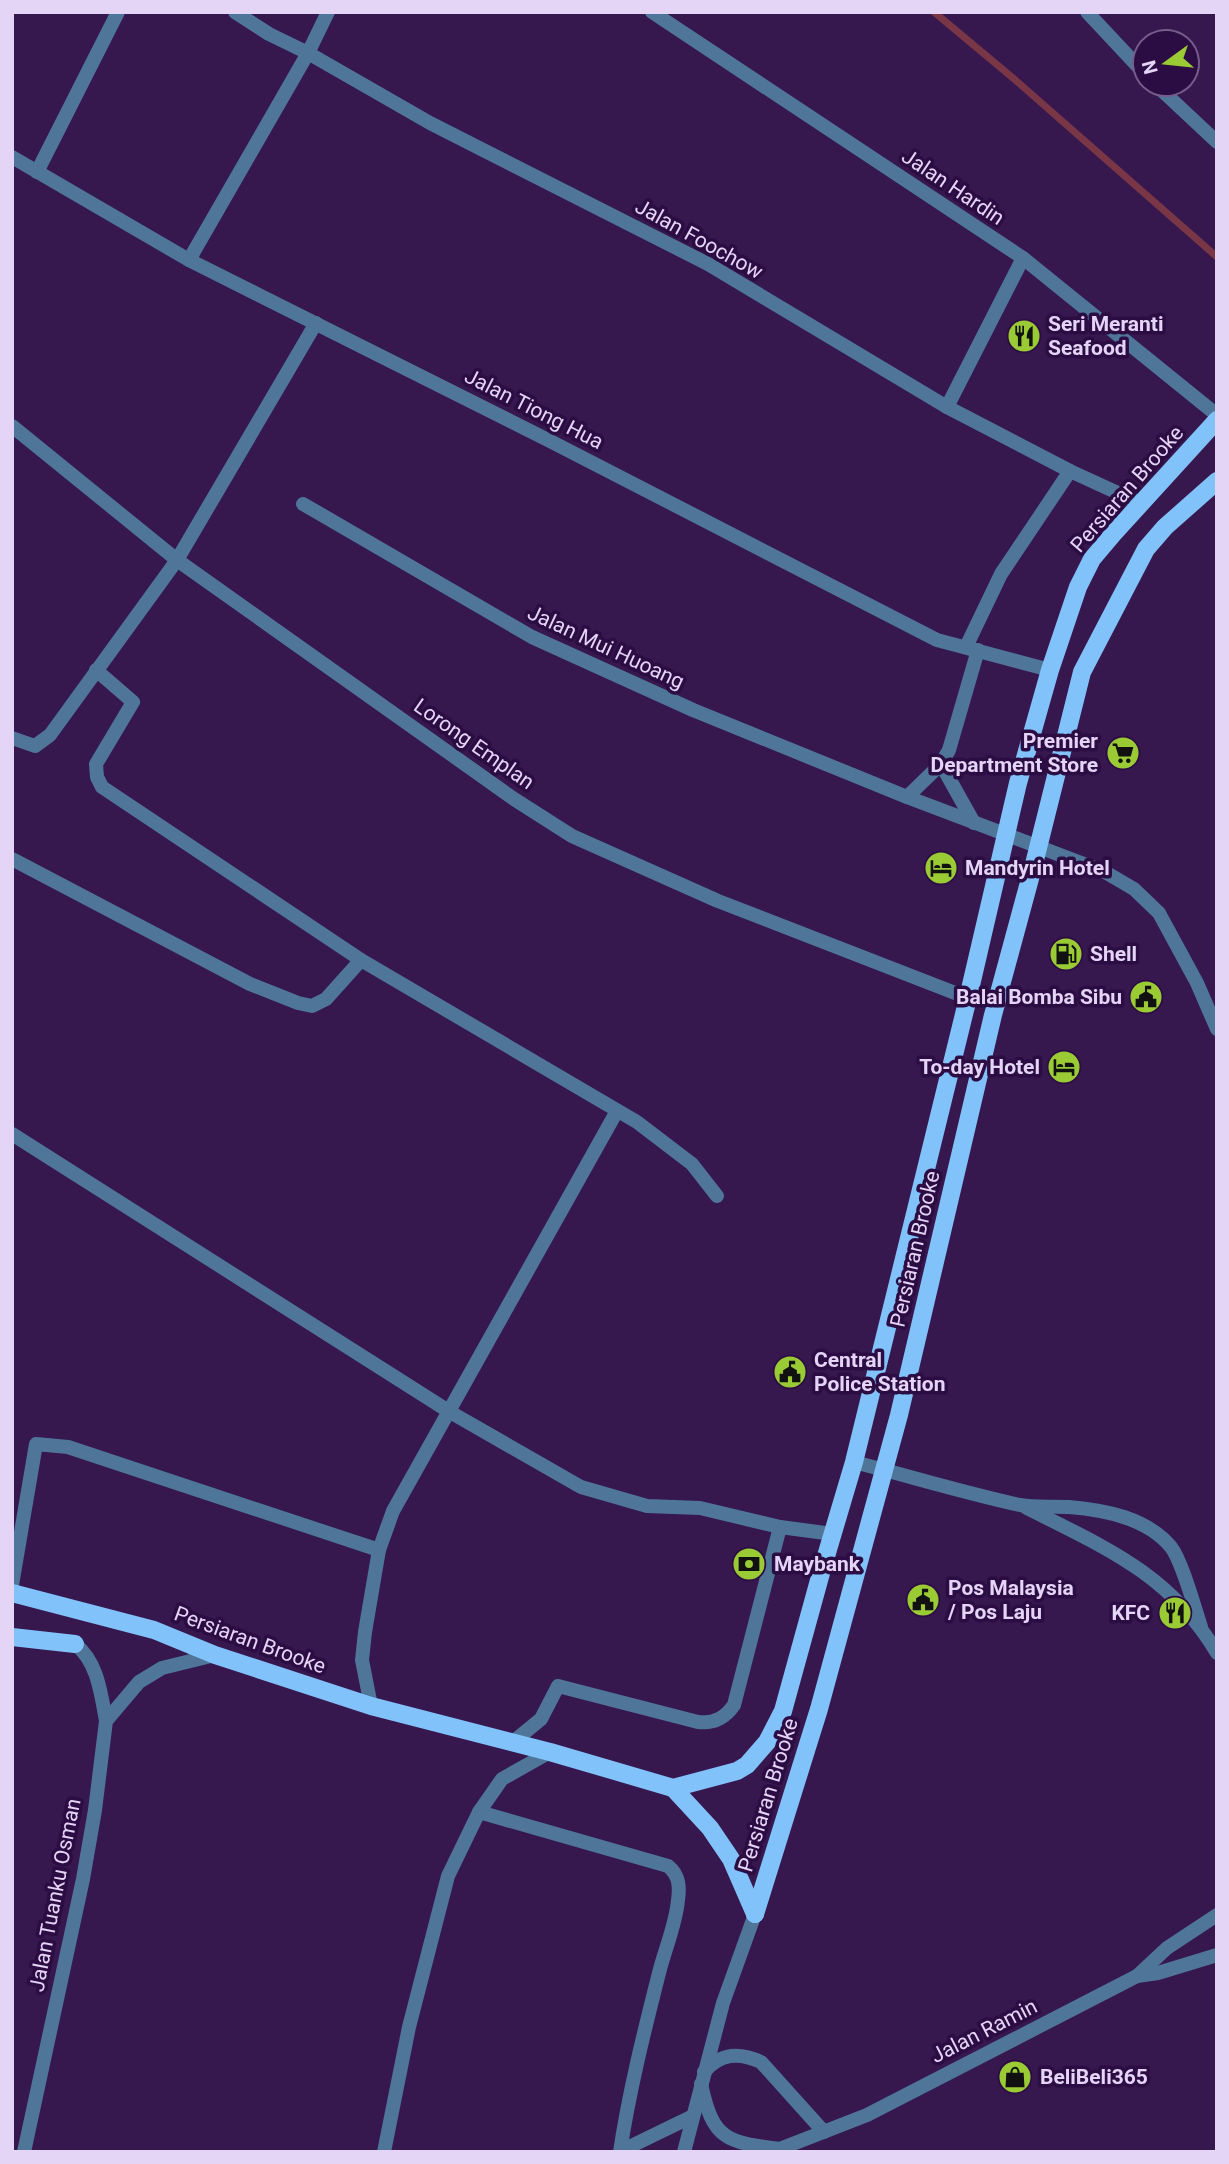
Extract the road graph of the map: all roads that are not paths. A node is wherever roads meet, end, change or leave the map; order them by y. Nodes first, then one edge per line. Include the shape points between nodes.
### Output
1 (118, 12) edge
2 (235, 12) edge
3 (328, 12) edge
4 (652, 12) edge
5 (1087, 12) edge
6 (309, 53) junction
7 (1131, 59) edge
8 (1171, 98) edge
9 (1217, 142) edge
10 (12, 157) edge
11 (37, 172) junction
12 (1023, 258) junction
13 (189, 260) junction
14 (316, 323) junction
15 (947, 407) junction
16 (1217, 418) edge
17 (12, 426) edge
18 (1070, 471) junction
19 (1217, 481) edge
20 (303, 504) dead end
21 (1142, 504) junction
22 (177, 560) junction
23 (972, 649) junction
24 (96, 670) junction
25 (1050, 670) junction
26 (12, 738) edge
27 (941, 764) junction
28 (907, 797) junction
29 (981, 826) junction
30 (1007, 836) junction
31 (1037, 848) junction
32 (12, 859) edge
33 (361, 960) junction
34 (1196, 983) junction
35 (968, 998) junction
36 (1217, 1003) edge
37 (1217, 1029) edge
38 (617, 1111) junction
39 (12, 1134) edge
40 (717, 1196) dead end
41 (450, 1412) junction
42 (854, 1462) junction
43 (883, 1469) junction
44 (1023, 1505) junction
45 (780, 1527) junction
46 (833, 1534) junction
47 (379, 1550) junction
48 (12, 1585) edge
49 (12, 1593) edge
50 (1201, 1627) junction
51 (12, 1637) edge
52 (75, 1644) joint
53 (1217, 1653) edge
54 (215, 1655) junction
55 (371, 1706) junction
56 (106, 1721) junction
57 (513, 1742) junction
58 (550, 1752) junction
59 (673, 1788) junction
60 (479, 1812) junction
61 (755, 1914) junction
62 (1217, 1915) edge
63 (1217, 1955) edge
64 (1138, 1976) junction
65 (703, 2078) junction
66 (693, 2116) junction
67 (824, 2132) junction
68 (776, 2150) edge
69 (621, 2151) edge
70 (24, 2152) edge
71 (384, 2152) edge
72 (684, 2152) edge

1 - 11 street
2 - 6 street, Jalan Foochow
3 - 6 street
4 - 12 street, Jalan Hardin
5 - 7 street
6 - 13 street
6 - 15 street, Jalan Foochow via 430,123 708,264
8 - 9 street
10 - 11 street, Jalan Tiong Hua
11 - 13 street, Jalan Tiong Hua
12 - 15 street
12 - 16 street, Jalan Hardin
13 - 14 street, Jalan Tiong Hua
14 - 22 street
14 - 23 street, Jalan Tiong Hua via 937,640
15 - 18 street, Jalan Foochow
16 - 21 main road, Persiaran Brooke
17 - 22 street, Lorong Emplan
18 - 21 street, Jalan Foochow
18 - 23 street via 1002,574
19 - 31 main road, Persiaran Brooke via 1146,549 1082,672
20 - 28 street, Jalan Mui Huoang via 532,637 693,710
21 - 25 main road, Persiaran Brooke via 1093,559 1078,587
22 - 24 street
22 - 35 street, Lorong Emplan via 572,836 718,901
23 - 25 street, Jalan Tiong Hua
23 - 27 street via 961,713
24 - 26 street via 50,735 34,746
24 - 33 street via 133,702 96,764 102,787
25 - 30 main road, Persiaran Brooke
27 - 28 street
27 - 29 street
28 - 29 street, Jalan Mui Huoang
29 - 30 street, Jalan Mui Huoang
30 - 31 street, Jalan Mui Huoang
30 - 35 main road, Persiaran Brooke
31 - 34 street, Jalan Mui Huoang via 1105,872 1134,889 1159,913
31 - 43 main road, Persiaran Brooke
32 - 33 street via 250,984 298,1003 312,1006 326,999
33 - 38 street
34 - 36 street
34 - 37 street, Jalan Mui Huoang
35 - 42 main road, Persiaran Brooke
38 - 40 street via 692,1164
38 - 41 street
39 - 41 street
41 - 45 street via 581,1487 646,1506 700,1508
41 - 47 street via 393,1511
42 - 43 street
42 - 46 main road, Persiaran Brooke
43 - 44 street
43 - 61 main road, Persiaran Brooke via 819,1709
44 - 50 street via 1144,1570
44 - 50 street via 1100,1511 1148,1528 1172,1548
45 - 46 street
45 - 57 street via 729,1713 717,1721 698,1722 558,1686 541,1719
46 - 59 main road, Persiaran Brooke via 783,1710 768,1742 737,1771
47 - 48 street via 68,1447 36,1444
47 - 55 street via 362,1660
49 - 54 main road, Persiaran Brooke via 155,1630
50 - 53 street
51 - 52 main road
52 - 56 street via 94,1669
54 - 55 main road, Persiaran Brooke
54 - 56 street via 162,1668 134,1688
55 - 57 main road, Persiaran Brooke
56 - 70 street, Jalan Tuanku Osman via 83,1879
57 - 58 main road, Persiaran Brooke
58 - 59 main road, Persiaran Brooke
58 - 60 street via 502,1779
59 - 61 main road, Persiaran Brooke via 731,1859
60 - 69 street via 668,1866 675,1872 678,1902
60 - 71 street via 448,1876 409,2026
61 - 65 street via 723,2003
62 - 64 street via 1167,1948
63 - 64 street, Jalan Ramin
64 - 67 street, Jalan Ramin via 867,2115
65 - 66 street
65 - 67 street via 719,2058 736,2056 761,2062
65 - 68 street via 708,2114 722,2133 739,2144
66 - 69 street
66 - 72 street
67 - 68 street, Jalan Ramin

